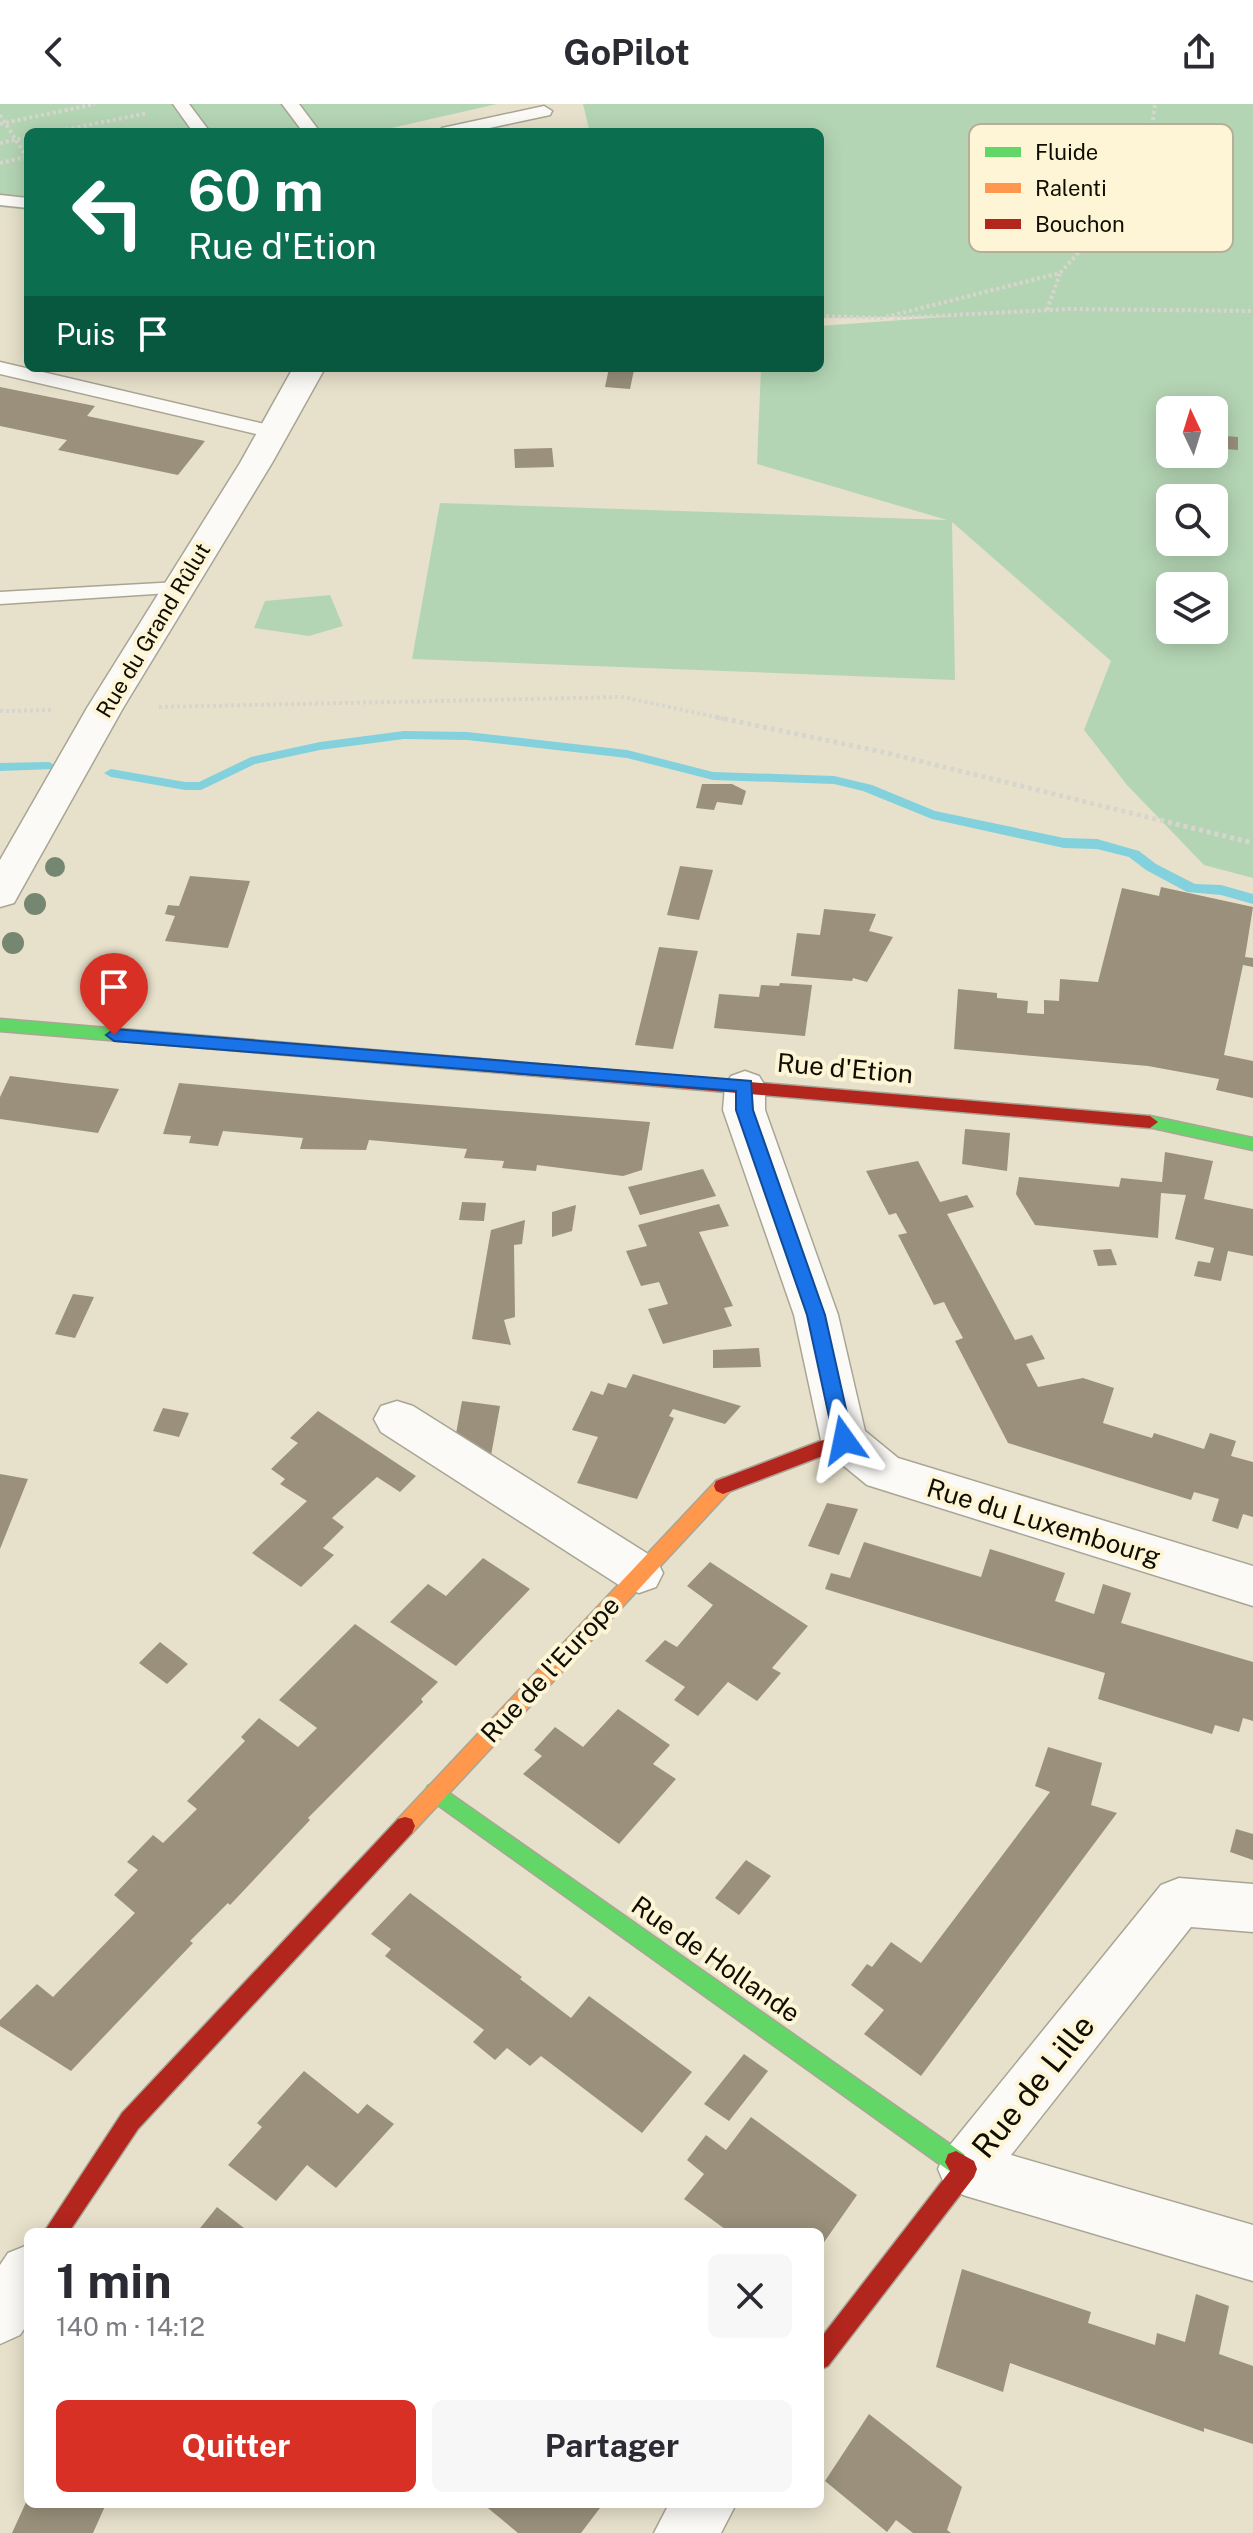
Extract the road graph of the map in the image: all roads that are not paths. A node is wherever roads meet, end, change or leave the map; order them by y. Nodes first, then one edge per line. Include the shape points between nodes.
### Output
1 (181, 104) edge
2 (290, 104) edge
3 (544, 111) dead end
4 (199, 128) edge
5 (309, 128) edge
6 (466, 128) edge
7 (0, 200) edge
8 (24, 203) edge
9 (0, 368) edge
10 (307, 372) edge
11 (273, 432) junction
12 (178, 588) junction
13 (0, 598) edge
14 (0, 894) edge
15 (0, 1025) edge
16 (745, 1086) junction
17 (1253, 1144) edge
18 (397, 1419) dead end
19 (844, 1440) junction
20 (639, 1573) junction
21 (1253, 1586) edge
22 (435, 1792) junction
23 (1253, 1908) edge
24 (966, 2169) junction
25 (58, 2228) edge
26 (1253, 2253) edge
27 (24, 2279) edge
28 (0, 2315) edge
29 (824, 2353) edge
30 (703, 2508) edge
31 (684, 2533) edge

1 - 4 lane
2 - 5 lane
3 - 6 lane
7 - 8 lane
9 - 11 lane
10 - 11 street, Rue du Grand Rûlut
11 - 12 street, Rue du Grand Rûlut
12 - 13 lane
12 - 14 street, Rue du Grand Rûlut
15 - 16 street, Rue d'Etion
16 - 17 street, Rue d'Etion via 1140,1120
16 - 19 street via 744,1110 816,1315
18 - 20 street
19 - 20 street, Rue de l'Europe via 720,1487
19 - 21 street, Rue du Luxembourg via 883,1472
20 - 22 street, Rue de l'Europe
22 - 24 street, Rue de Hollande
22 - 25 street, Rue de l'Europe via 130,2121
23 - 24 street, Rue de Lille via 1179,1902
24 - 26 street, Rue de Lille
24 - 29 street
27 - 28 street
30 - 31 street

